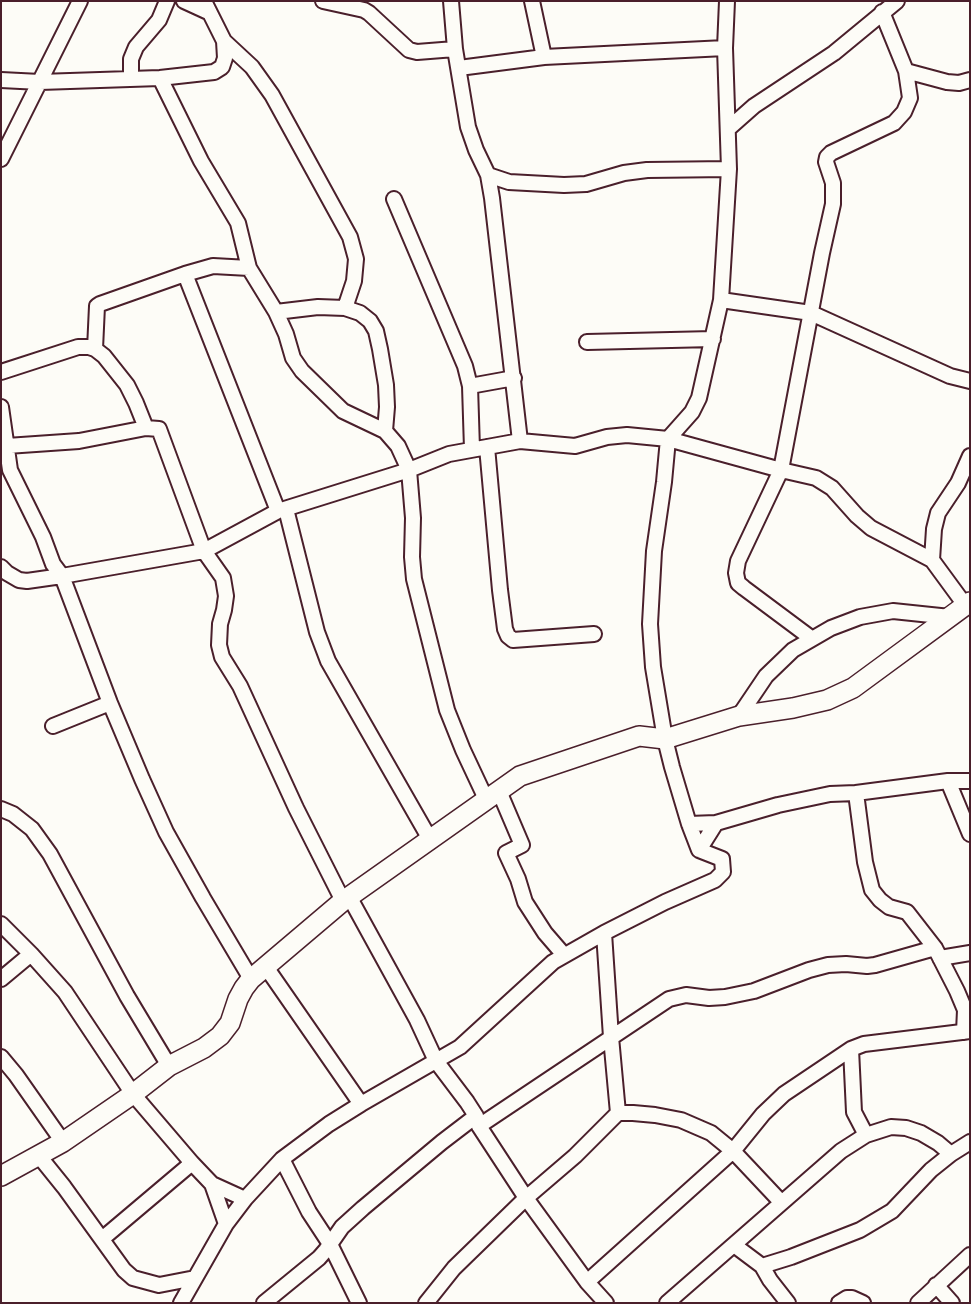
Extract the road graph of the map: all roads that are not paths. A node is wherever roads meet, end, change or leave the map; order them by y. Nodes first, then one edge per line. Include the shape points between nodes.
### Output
1 (80, 1) edge
2 (167, 1) edge
3 (184, 1) edge
4 (323, 1) edge
5 (451, 1) edge
6 (532, 1) edge
7 (727, 1) edge
8 (897, 1) edge
9 (206, 6) edge
10 (362, 6) edge
11 (882, 12) junction
12 (224, 41) junction
13 (725, 48) junction
14 (455, 49) junction
15 (544, 57) junction
16 (459, 68) junction
17 (906, 71) junction
18 (160, 78) junction
19 (131, 79) junction
20 (1, 80) edge
21 (970, 80) edge
22 (40, 82) junction
23 (728, 129) junction
24 (1, 159) edge
25 (729, 169) junction
26 (488, 175) junction
27 (508, 182) junction
28 (492, 198) junction
29 (394, 199) dead end
30 (249, 268) junction
31 (185, 274) junction
32 (721, 300) junction
33 (345, 308) junction
34 (276, 312) junction
35 (811, 313) junction
36 (713, 339) junction
37 (587, 342) dead end
38 (96, 349) junction
39 (1, 372) edge
40 (514, 378) junction
41 (970, 381) edge
42 (470, 386) junction
43 (1, 407) edge
44 (146, 428) junction
45 (385, 431) junction
46 (668, 439) junction
47 (520, 441) junction
48 (7, 446) junction
49 (487, 447) junction
50 (472, 449) junction
51 (970, 456) edge
52 (409, 470) junction
53 (781, 470) junction
54 (282, 510) junction
55 (204, 551) junction
56 (932, 560) junction
57 (1, 567) edge
58 (62, 576) junction
59 (968, 603) edge
60 (950, 617) junction
61 (594, 634) dead end
62 (811, 638) junction
63 (110, 703) junction
64 (739, 716) junction
65 (53, 726) dead end
66 (665, 739) junction
67 (948, 781) junction
68 (970, 781) edge
69 (856, 794) junction
70 (493, 795) junction
71 (1, 808) edge
72 (689, 824) junction
73 (716, 824) junction
74 (970, 834) edge
75 (431, 840) junction
76 (699, 850) junction
77 (347, 900) junction
78 (1, 924) edge
79 (604, 933) junction
80 (970, 953) edge
81 (31, 954) junction
82 (938, 954) junction
83 (564, 955) junction
84 (266, 967) junction
85 (1, 979) edge
86 (251, 979) junction
87 (967, 1031) edge
88 (611, 1037) junction
89 (851, 1049) junction
90 (1, 1057) edge
91 (436, 1061) junction
92 (168, 1066) junction
93 (133, 1094) junction
94 (361, 1104) junction
95 (618, 1114) junction
96 (478, 1121) junction
97 (866, 1135) junction
98 (63, 1142) junction
99 (970, 1142) edge
100 (733, 1151) junction
101 (951, 1154) junction
102 (39, 1156) junction
103 (282, 1159) junction
104 (192, 1163) junction
105 (1, 1176) edge
106 (212, 1184) junction
107 (526, 1198) junction
108 (245, 1199) junction
109 (781, 1202) junction
110 (226, 1224) junction
111 (102, 1239) junction
112 (330, 1244) junction
113 (734, 1246) junction
114 (970, 1255) edge
115 (762, 1266) junction
116 (195, 1278) junction
117 (587, 1282) junction
118 (936, 1285) junction
119 (181, 1303) edge
120 (264, 1303) edge
121 (359, 1303) edge
122 (426, 1303) edge
123 (606, 1303) edge
124 (667, 1303) edge
125 (788, 1303) edge
126 (839, 1303) edge
127 (862, 1303) edge
128 (918, 1303) edge
129 (952, 1303) edge

1 - 22 street
2 - 19 street via 159,20 136,46 131,59
3 - 9 street
4 - 10 street
5 - 14 street
6 - 15 street
7 - 13 street
8 - 11 street
9 - 12 street
10 - 14 street via 409,50
11 - 17 street
11 - 23 street via 834,53 754,106
12 - 18 street via 225,58 222,67 214,72
12 - 33 street via 252,67 272,94 350,237 356,259 354,281
13 - 15 street
13 - 23 street
14 - 16 street
15 - 16 street
16 - 26 street via 468,127
17 - 21 street via 947,82
17 - 35 street via 910,98 894,123 827,157 833,184 833,204
18 - 19 street
18 - 30 street via 238,224
19 - 22 street
20 - 22 street
22 - 24 street
23 - 25 street
25 - 27 street via 647,170 586,184
25 - 32 street
26 - 27 street
26 - 28 street
27 - 28 street
28 - 40 street
29 - 42 street via 460,350
30 - 31 street via 213,266
30 - 34 street
31 - 38 street via 97,306
31 - 54 street
32 - 35 street
32 - 36 street
33 - 34 street via 318,307
33 - 45 street via 360,313 376,331 386,385
34 - 45 street via 293,358 302,371 343,410
35 - 41 street via 950,376
35 - 53 street
36 - 37 street
36 - 46 street via 699,398 692,412
38 - 39 street via 78,347
38 - 44 street via 127,385
40 - 42 street
40 - 47 street
42 - 50 street
43 - 48 street
44 - 48 street via 79,441
44 - 55 street via 154,427 161,432
45 - 52 street via 398,446
46 - 47 street via 627,435 575,446
46 - 53 street
46 - 66 street via 654,551 650,624 653,667
47 - 49 street
48 - 58 street via 15,482 53,564
49 - 50 street
49 - 61 street via 504,629 508,636 513,640
50 - 52 street via 449,454
51 - 56 street via 938,513
52 - 54 street
52 - 70 street via 414,518 414,579 447,710
53 - 56 street via 816,478 832,488 871,528
53 - 62 street via 738,562 736,573 744,588
54 - 55 street
54 - 75 street via 328,661
55 - 58 street
55 - 77 street via 223,578 226,596 220,624 222,657 240,686 296,808
56 - 59 street
57 - 58 street via 19,580
58 - 63 street
59 - 60 street
60 - 62 street via 893,611 860,617
60 - 64 street via 853,688 827,700
62 - 64 street via 766,676
63 - 65 street
63 - 86 street via 166,832
64 - 66 street
66 - 70 street via 638,736 520,776
66 - 72 street
67 - 68 street
67 - 69 street
67 - 74 street
69 - 73 street via 830,794 778,805
69 - 82 street via 872,890 889,906 907,912
70 - 75 street
70 - 83 street via 522,844 506,853 525,902 544,933
71 - 92 street via 32,829 50,854
72 - 73 street
72 - 76 street
73 - 76 street
75 - 77 street
76 - 79 street via 722,859 723,872 715,880
77 - 84 street
77 - 91 street via 417,1020
78 - 81 street
79 - 83 street
79 - 88 street
80 - 82 street
81 - 85 street
81 - 93 street via 65,992
82 - 87 street via 958,990 965,1010
82 - 88 street via 867,966 828,965 735,995 709,998 678,996
83 - 91 street via 460,1047
84 - 86 street
84 - 94 street
86 - 92 street via 238,999 230,1023 220,1036
87 - 89 street via 864,1044
88 - 95 street
88 - 96 street
89 - 97 street via 854,1112
89 - 100 street via 784,1094
90 - 98 street
91 - 94 street
91 - 96 street
92 - 93 street
93 - 98 street
93 - 104 street
94 - 103 street
95 - 100 street via 640,1113 681,1120 711,1133
95 - 107 street
96 - 107 street
96 - 112 street via 442,1142 342,1227
97 - 101 street via 891,1127 906,1128 930,1138
97 - 109 street via 841,1151
98 - 102 street
99 - 101 street
100 - 109 street
100 - 117 street
101 - 115 street via 930,1170 892,1211 860,1230
102 - 105 street
102 - 111 street
103 - 108 street
103 - 112 street
104 - 106 street
104 - 111 street
106 - 108 street
106 - 110 street
107 - 117 street
107 - 122 street via 454,1268
108 - 110 street
109 - 113 street
110 - 116 street
111 - 116 street via 133,1278 159,1285
112 - 120 street via 319,1258
112 - 121 street
113 - 115 street
113 - 124 street
114 - 118 street
115 - 125 street
116 - 119 street
117 - 123 street
118 - 128 street
118 - 129 street
126 - 127 street via 852,1298

